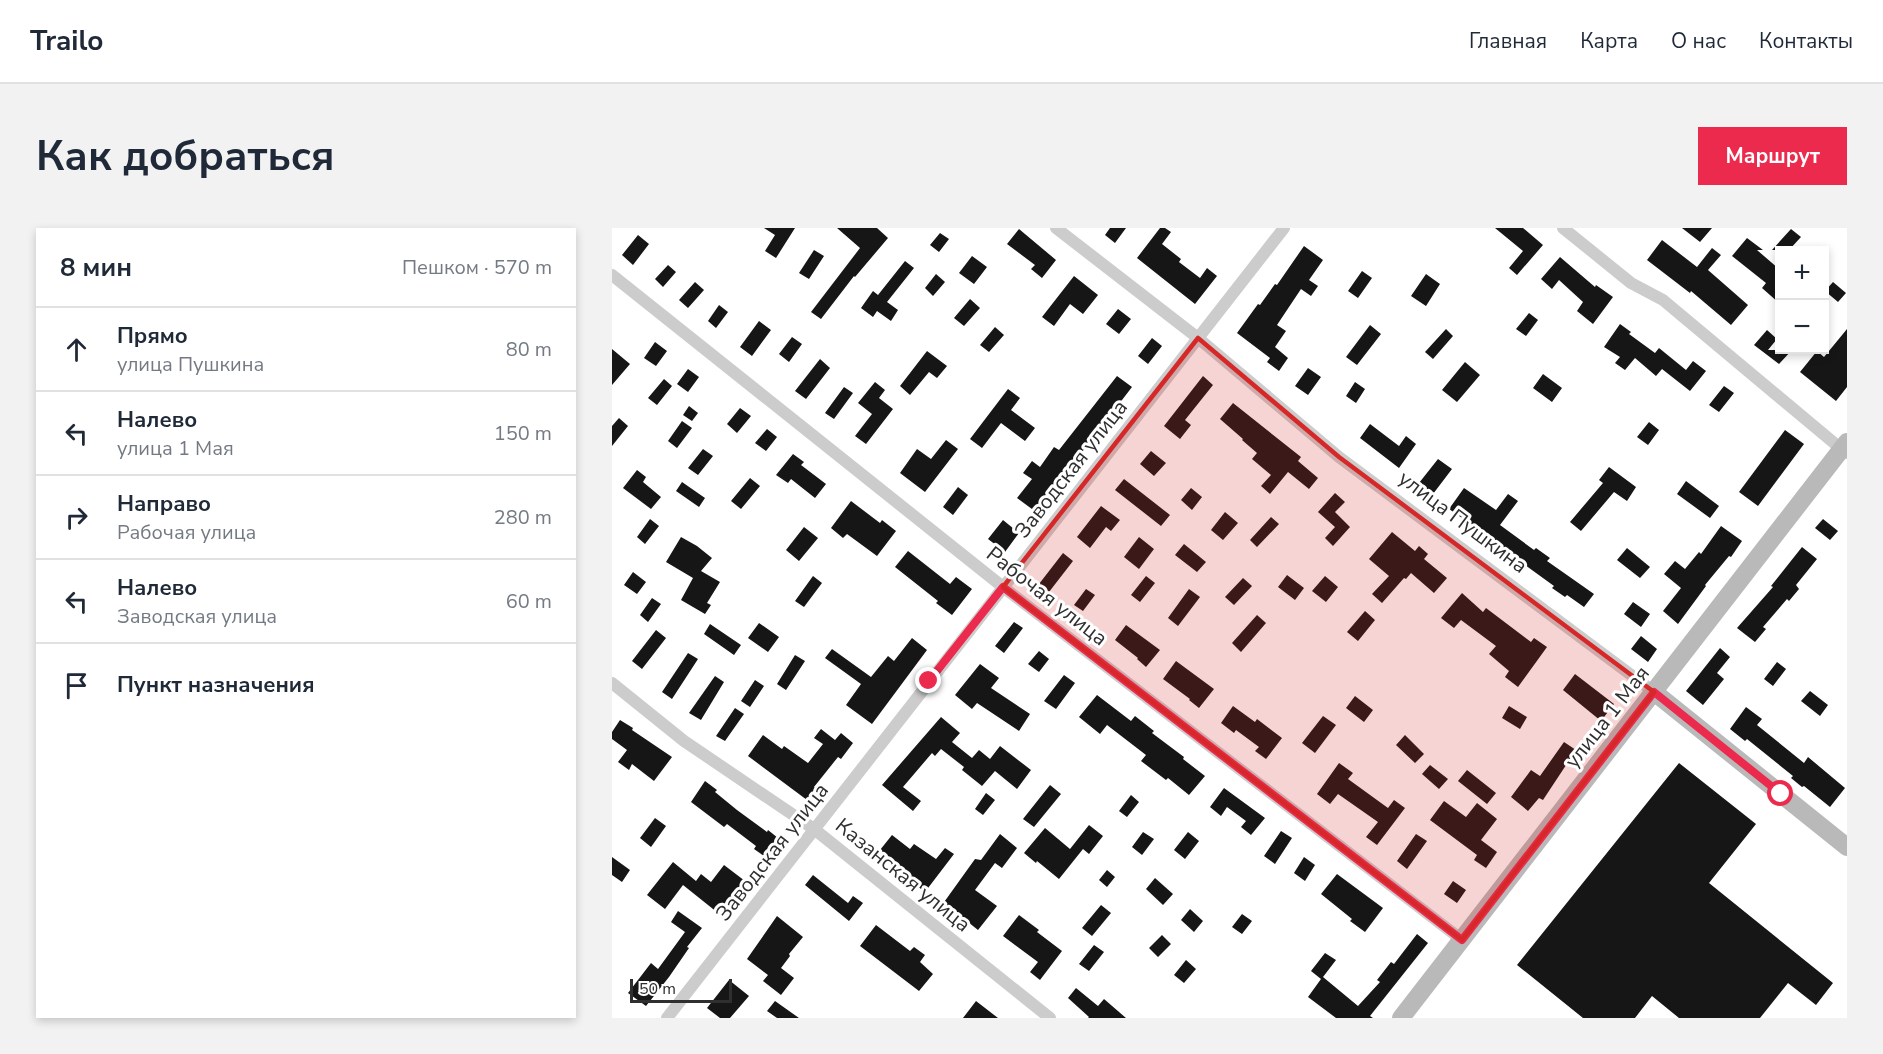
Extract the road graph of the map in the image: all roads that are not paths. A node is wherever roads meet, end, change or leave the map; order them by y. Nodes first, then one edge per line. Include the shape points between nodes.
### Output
1 (1056, 228) edge
2 (1284, 228) edge
3 (1563, 228) edge
4 (612, 275) edge
5 (1198, 338) junction
6 (1845, 448) edge
7 (1003, 587) junction
8 (612, 682) edge
9 (1654, 692) junction
10 (814, 829) junction
11 (1847, 847) edge
12 (1462, 940) junction
13 (667, 1018) edge
14 (1050, 1018) edge
15 (1401, 1018) edge

1 - 5 street, улица Пушкина
2 - 5 street, Заводская улица
3 - 6 street via 1631,283 1663,300
4 - 7 street, Рабочая улица
5 - 7 street, Заводская улица
5 - 9 street, улица Пушкина via 1339,457
6 - 9 main road, улица 1 Мая
7 - 10 street, Заводская улица
7 - 12 street, Рабочая улица
8 - 10 street, Казанская улица via 684,741
9 - 11 main road, улица Пушкина
9 - 12 main road, улица 1 Мая
10 - 13 street, Заводская улица
10 - 14 street, Казанская улица
12 - 15 main road, улица 1 Мая

